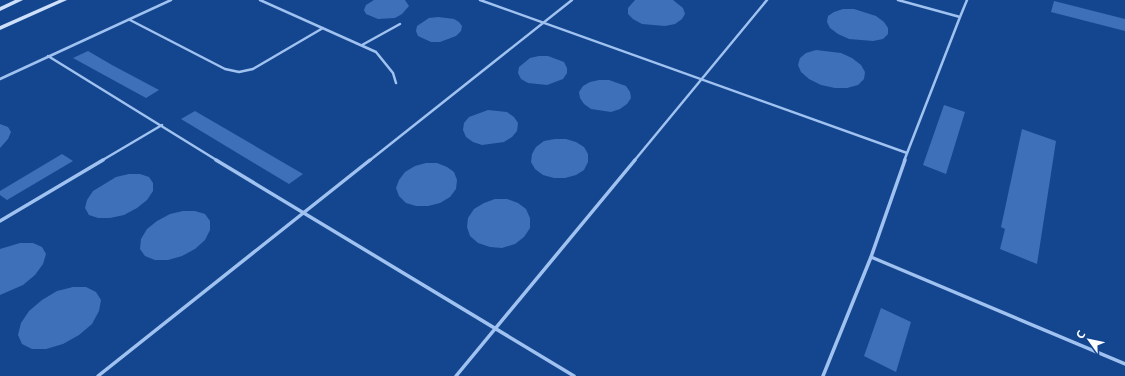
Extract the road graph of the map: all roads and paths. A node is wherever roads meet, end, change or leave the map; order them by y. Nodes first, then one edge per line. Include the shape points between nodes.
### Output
1 (20, 0) edge
2 (64, 0) edge
3 (171, 0) edge
4 (260, 0) edge
5 (480, 0) edge
6 (572, 0) edge
7 (766, 0) edge
8 (898, 0) edge
9 (967, 0) edge
10 (0, 8) edge
11 (960, 17) junction
12 (130, 20) junction
13 (543, 23) junction
14 (400, 24) dead end
15 (0, 28) edge
16 (323, 28) junction
17 (362, 45) junction
18 (48, 56) junction
19 (0, 79) edge
20 (702, 79) junction
21 (396, 83) dead end
22 (162, 125) junction
23 (907, 153) junction
24 (302, 213) junction
25 (0, 221) edge
26 (871, 257) junction
27 (495, 328) junction
28 (1125, 364) edge
29 (98, 376) edge
30 (456, 376) edge
31 (574, 376) edge
32 (823, 376) edge

1 - 10 main road
2 - 15 main road
3 - 12 lane
4 - 16 lane
5 - 13 lane
6 - 13 lane
7 - 20 lane
8 - 11 lane
9 - 11 lane
11 - 23 lane
12 - 16 lane via 225,69 236,72 253,69
12 - 18 lane
13 - 20 lane
13 - 24 lane
14 - 17 lane
16 - 17 lane
17 - 21 lane via 376,52 393,73
18 - 19 lane
18 - 22 lane
20 - 23 lane
20 - 27 lane
22 - 24 lane
22 - 25 lane
23 - 26 lane
24 - 27 lane
24 - 29 lane
26 - 28 lane
26 - 32 lane
27 - 30 lane
27 - 31 lane

